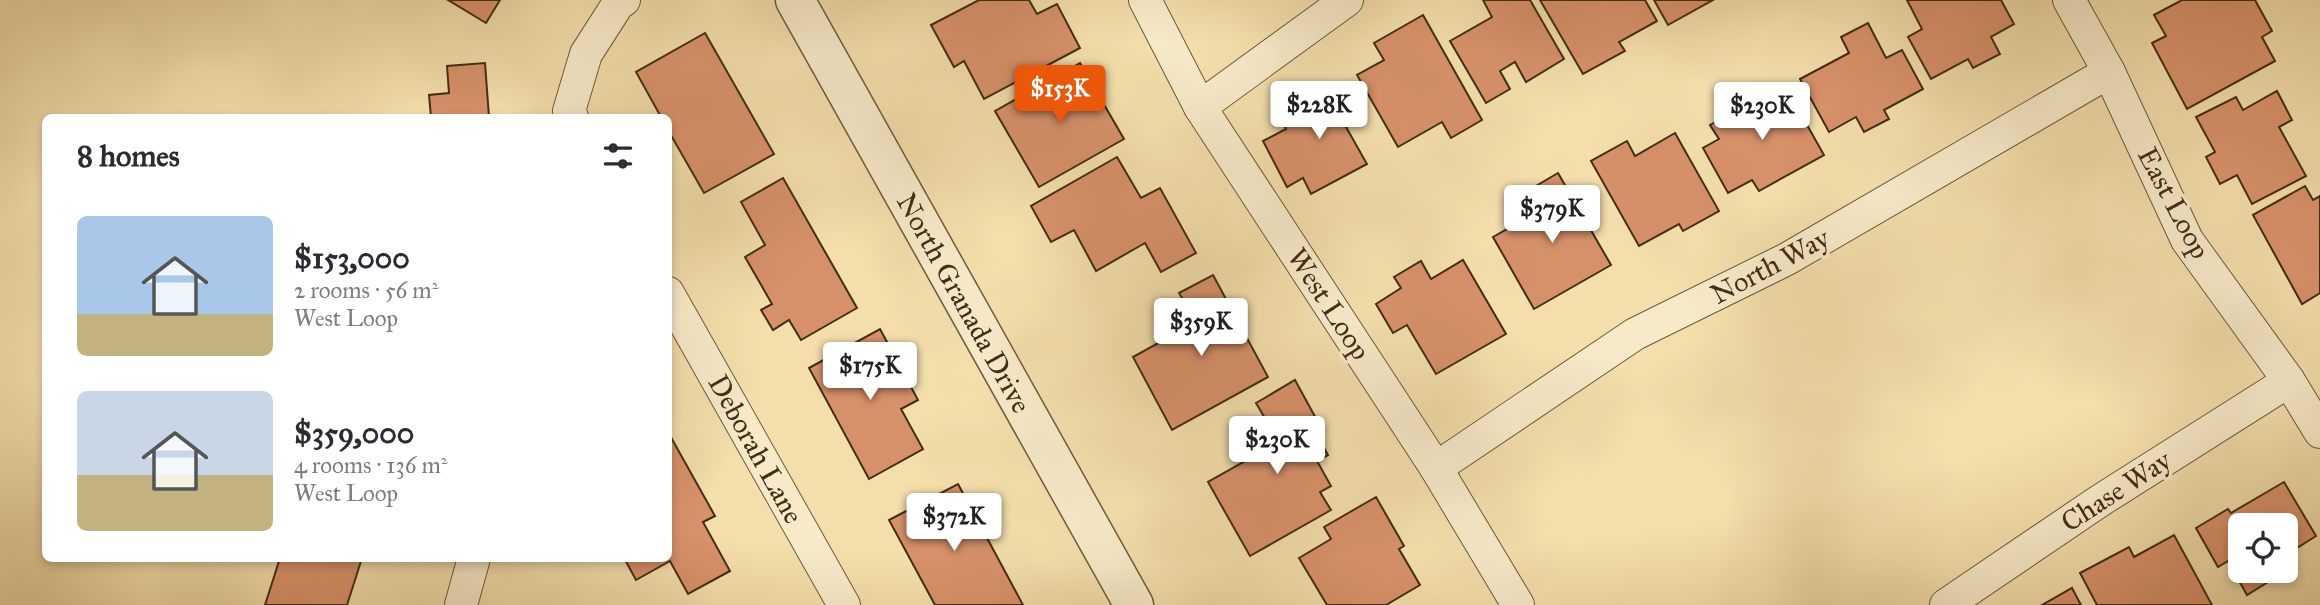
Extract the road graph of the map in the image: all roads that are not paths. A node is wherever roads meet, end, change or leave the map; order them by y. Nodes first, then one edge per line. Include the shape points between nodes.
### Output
1 (624, 0) edge
2 (795, 0) edge
3 (1145, 0) edge
4 (1347, 0) edge
5 (2068, 0) edge
6 (2109, 72) junction
7 (1199, 107) junction
8 (570, 114) edge
9 (672, 300) edge
10 (2289, 381) junction
11 (2320, 432) edge
12 (1436, 468) junction
13 (473, 562) edge
14 (461, 605) edge
15 (844, 605) edge
16 (1134, 605) edge
17 (1518, 605) edge
18 (1946, 605) edge

1 - 8 street via 586,54
2 - 16 street, North Granada Drive
3 - 7 street, West Loop
4 - 7 street
5 - 6 street, East Loop
6 - 10 street, East Loop via 2187,240
6 - 12 street, North Way via 1787,259 1635,334
7 - 12 street, West Loop
9 - 15 street, Deborah Lane
10 - 11 street, East Loop
10 - 18 street, Chase Way
12 - 17 street, West Loop
13 - 14 street

